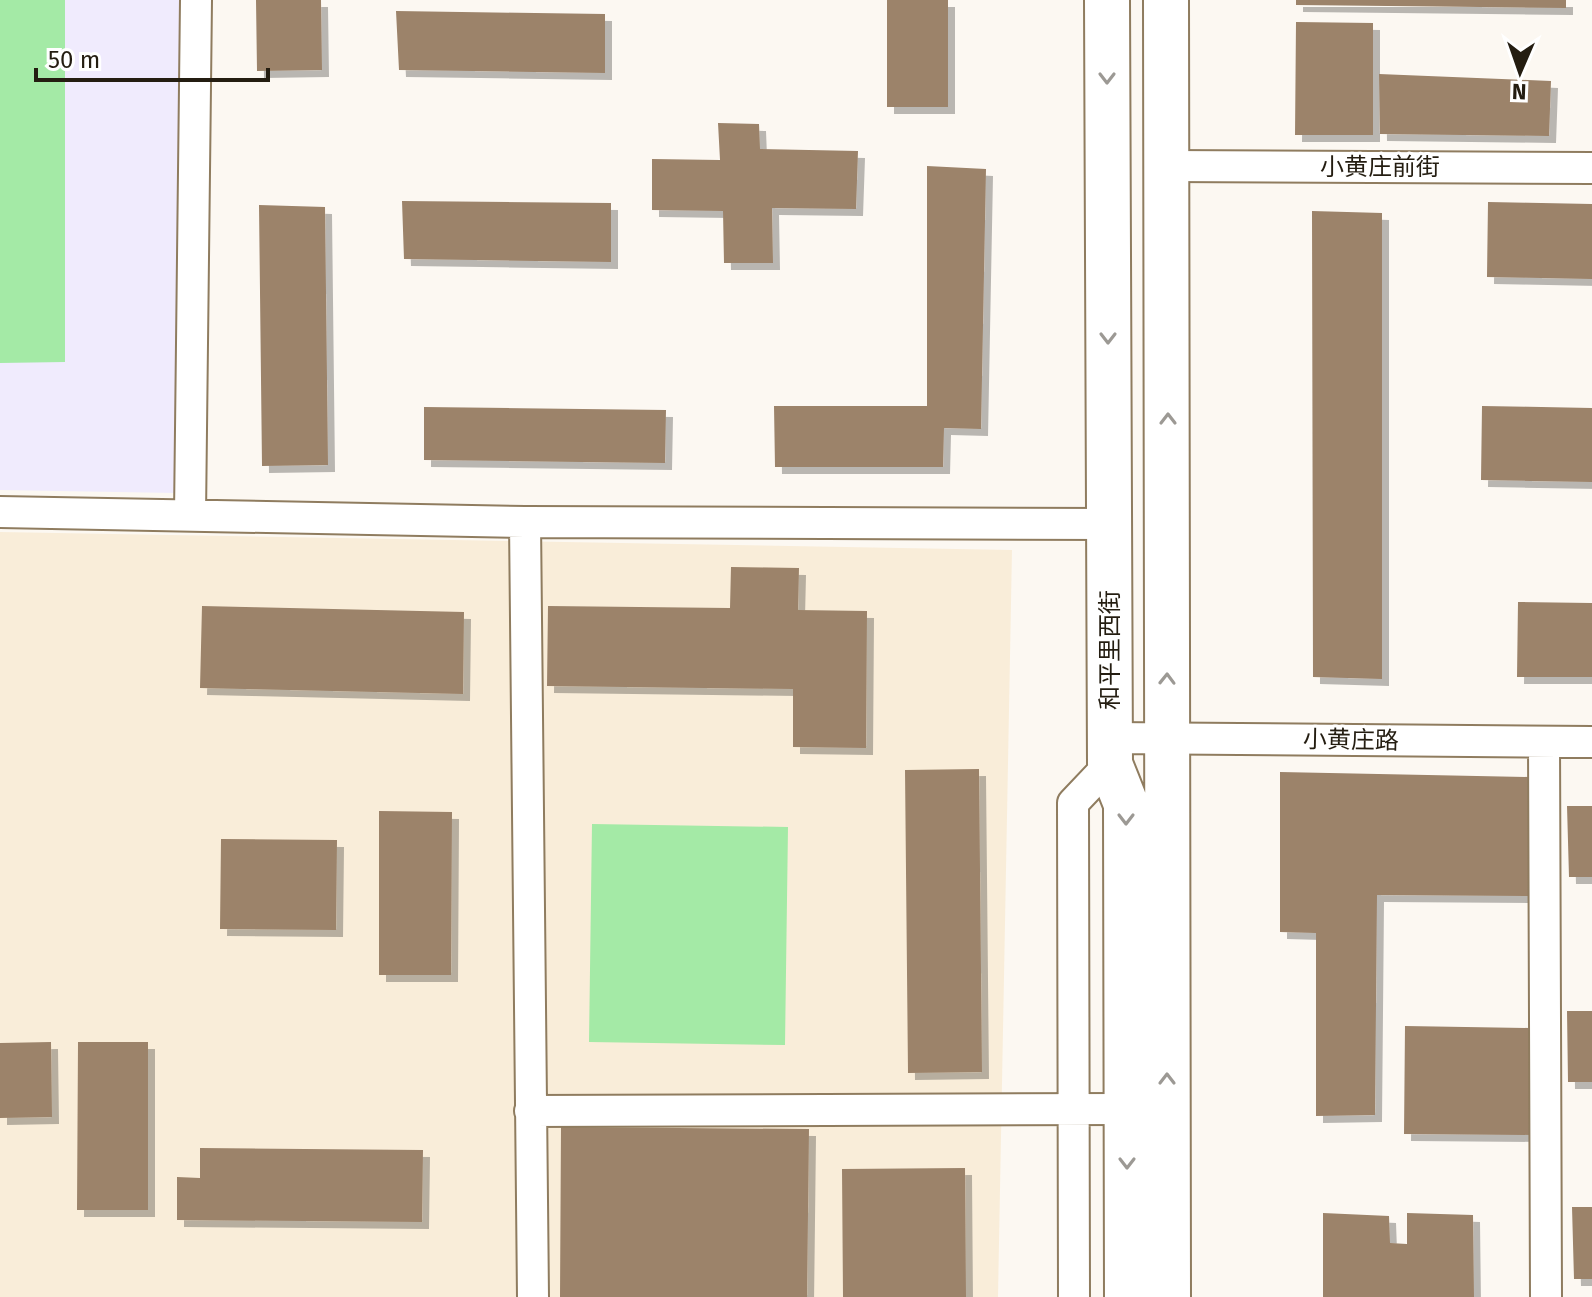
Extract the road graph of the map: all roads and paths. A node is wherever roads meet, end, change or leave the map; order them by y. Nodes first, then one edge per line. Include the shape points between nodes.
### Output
1 (196, 0) edge
2 (1107, 0) edge
3 (1166, 0) edge
4 (1168, 166) junction
5 (1592, 168) edge
6 (0, 512) edge
7 (190, 515) junction
8 (525, 522) junction
9 (1110, 524) junction
10 (1167, 738) junction
11 (1544, 742) junction
12 (1592, 742) edge
13 (1110, 751) junction
14 (1127, 1109) junction
15 (530, 1111) junction
16 (533, 1297) edge
17 (1074, 1297) edge
18 (1127, 1297) edge
19 (1168, 1297) edge
20 (1546, 1297) edge

1 - 7 street
2 -> 9 main road, 和平里西街
3 - 4 main road
4 - 5 street, 小黄庄前街
10 -> 4 main road
6 - 7 street
7 - 8 street
8 - 9 street
8 - 15 street
9 - 13 main road, 和平里西街
10 - 11 street, 小黄庄路
10 - 13 street, 小黄庄路
19 -> 10 main road
11 - 12 street, 小黄庄路
11 - 20 street
13 -> 14 main road, 和平里西街 via 1126,804
13 - 17 street via 1073,803
14 - 15 street
14 -> 18 main road, 和平里西街
15 - 16 street

